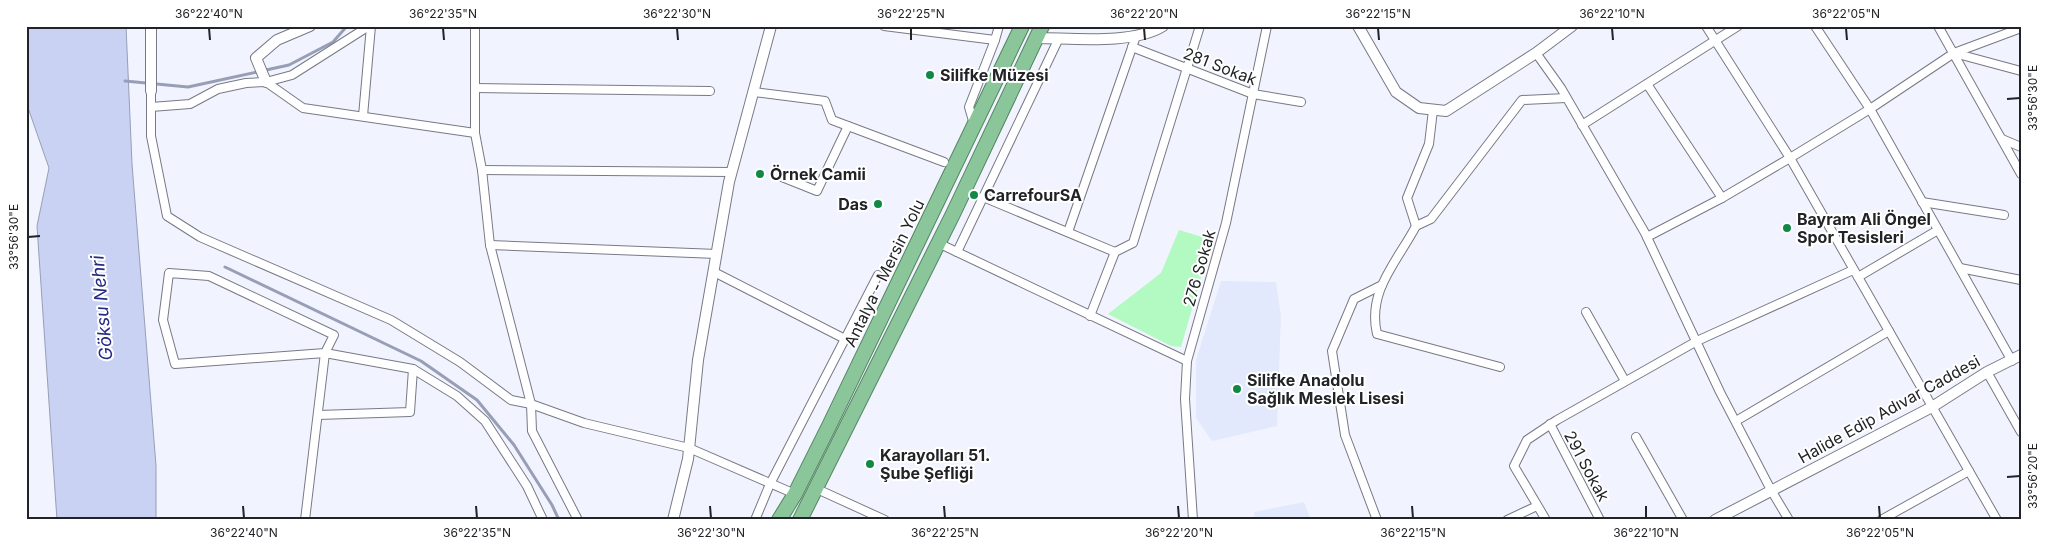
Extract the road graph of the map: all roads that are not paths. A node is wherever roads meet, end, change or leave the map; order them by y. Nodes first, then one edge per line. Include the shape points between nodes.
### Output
1 (151, 26) edge
2 (310, 26) edge
3 (370, 26) edge
4 (476, 26) edge
5 (771, 26) edge
6 (884, 26) edge
7 (999, 26) edge
8 (1163, 26) edge
9 (1200, 26) edge
10 (1267, 26) edge
11 (1358, 26) edge
12 (1572, 26) edge
13 (1706, 26) edge
14 (1738, 26) edge
15 (1815, 26) edge
16 (1938, 26) edge
17 (2021, 28) edge
18 (1019, 32) edge
19 (1039, 32) edge
20 (1136, 36) junction
21 (1058, 38) junction
22 (995, 40) junction
23 (1715, 40) junction
24 (1132, 47) junction
25 (1536, 53) junction
26 (1954, 53) junction
27 (1187, 68) junction
28 (2021, 71) edge
29 (266, 82) junction
30 (1647, 84) junction
31 (475, 88) junction
32 (710, 90) dead end
33 (151, 91) joint
34 (754, 92) junction
35 (1253, 94) junction
36 (1566, 98) junction
37 (1301, 102) dead end
38 (151, 107) junction
39 (1870, 109) junction
40 (1433, 110) junction
41 (363, 116) junction
42 (1582, 125) junction
43 (848, 126) junction
44 (974, 126) junction
45 (475, 133) junction
46 (2002, 139) junction
47 (2021, 147) edge
48 (1790, 158) junction
49 (944, 162) dead end
50 (482, 170) junction
51 (732, 172) junction
52 (2021, 174) edge
53 (782, 177) dead end
54 (983, 197) junction
55 (1722, 198) junction
56 (1922, 202) junction
57 (2004, 215) dead end
58 (1416, 226) junction
59 (1938, 230) junction
60 (1068, 232) junction
61 (1647, 237) junction
62 (938, 243) junction
63 (490, 245) junction
64 (957, 252) junction
65 (1115, 252) junction
66 (717, 254) junction
67 (1960, 268) junction
68 (714, 272) junction
69 (1855, 273) junction
70 (878, 275) dead end
71 (2021, 280) edge
72 (1382, 285) junction
73 (1586, 312) dead end
74 (1090, 316) junction
75 (1889, 332) junction
76 (845, 339) junction
77 (1697, 341) junction
78 (325, 353) junction
79 (2016, 358) edge
80 (1186, 361) junction
81 (1500, 368) dead end
82 (413, 369) junction
83 (1987, 372) junction
84 (1625, 381) junction
85 (531, 404) junction
86 (1932, 407) junction
87 (318, 415) junction
88 (1736, 421) junction
89 (1550, 424) junction
90 (2021, 432) edge
91 (1636, 437) dead end
92 (689, 448) junction
93 (1969, 471) junction
94 (770, 484) junction
95 (817, 489) junction
96 (1771, 490) junction
97 (795, 494) junction
98 (1537, 506) junction
99 (1895, 516) edge
100 (305, 520) edge
101 (543, 520) edge
102 (578, 520) edge
103 (673, 520) edge
104 (755, 520) edge
105 (779, 520) edge
106 (800, 520) edge
107 (885, 520) edge
108 (1193, 520) edge
109 (1377, 520) edge
110 (1506, 520) edge
111 (1546, 520) edge
112 (1600, 520) edge
113 (1684, 520) edge
114 (1715, 520) edge
115 (1789, 520) edge
116 (1881, 520) edge
117 (1997, 520) edge

1 - 33 street
2 - 29 street via 277,40 256,58
3 - 29 street via 292,75
3 - 41 street
4 - 31 street
5 - 34 street
6 - 22 street
7 - 22 street
8 - 20 street via 1154,32
9 - 27 street
10 - 35 street, 276 Sokak
11 - 40 street via 1396,92 1420,108
12 - 25 street
13 - 23 street
14 - 23 street
15 - 39 street
16 - 26 street
17 - 26 street
18 - 44 highway, Antalya - Mersin Yolu
19 - 21 street
19 - 62 highway
20 - 21 street
20 - 24 street
21 - 54 street
22 - 44 street via 969,107
23 - 30 street
23 - 48 street
24 - 27 street, 281 Sokak
24 - 60 street
25 - 36 street
25 - 40 street via 1446,111
26 - 28 street
26 - 39 street
26 - 46 street
27 - 35 street, 281 Sokak
27 - 65 street via 1133,243
29 - 38 street via 218,89 190,104
29 - 41 street via 303,108
30 - 42 street
30 - 55 street
31 - 32 street
31 - 45 street
33 - 38 street
34 - 43 street via 825,101 832,120
34 - 51 street
35 - 37 street, 281 Sokak
35 - 80 street, 276 Sokak via 1226,223
36 - 42 street
36 - 58 street via 1522,100 1431,219
38 - 85 street via 151,136 167,216 200,237 391,320 460,362 511,400
39 - 48 street
39 - 56 street
40 - 58 street via 1429,144 1407,198
41 - 45 street
42 - 61 street
43 - 49 street
43 - 53 street via 817,191
44 - 97 highway, Antalya - Mersin Yolu
45 - 50 street
46 - 47 street
46 - 52 street
48 - 55 street
48 - 69 street
50 - 51 street
50 - 63 street
51 - 66 street
54 - 60 street
54 - 64 street
55 - 61 street
56 - 57 street
56 - 59 street
58 - 72 street
59 - 67 street
59 - 69 street
60 - 65 street
61 - 77 street
62 - 64 street
62 - 95 highway
63 - 66 street
63 - 85 street
64 - 74 street
65 - 74 street
66 - 68 street
67 - 71 street
67 - 79 street
68 - 76 street
68 - 92 street via 698,360
69 - 75 street
69 - 77 street
70 - 76 street
72 - 81 street via 1374,305 1377,334
72 - 109 street via 1354,299 1332,352 1345,435
73 - 84 street
74 - 80 street
75 - 86 street
75 - 88 street
76 - 94 street
77 - 84 street
77 - 88 street
78 - 78 street via 175,364 162,320 169,273 209,276 334,336
78 - 82 street
78 - 87 street
79 - 83 street, Halide Edip Adıvar Caddesi
80 - 108 street, 276 Sokak via 1185,399
82 - 87 street via 410,412
82 - 101 street via 457,396 485,421 527,486
83 - 86 street, Halide Edip Adıvar Caddesi
83 - 90 street
84 - 89 street
85 - 92 street via 584,423
85 - 102 street via 532,431
86 - 93 street
86 - 96 street, Halide Edip Adıvar Caddesi
87 - 100 street
88 - 96 street
89 - 98 street via 1527,440 1514,466
89 - 112 street, 291 Sokak
91 - 113 street
92 - 94 street
92 - 103 street
93 - 99 street
93 - 117 street
94 - 97 street
94 - 104 street
95 - 106 highway
95 - 107 street
96 - 114 street, Halide Edip Adıvar Caddesi
96 - 115 street
97 - 105 highway, Antalya - Mersin Yolu
98 - 110 street
98 - 111 street
99 - 116 street

